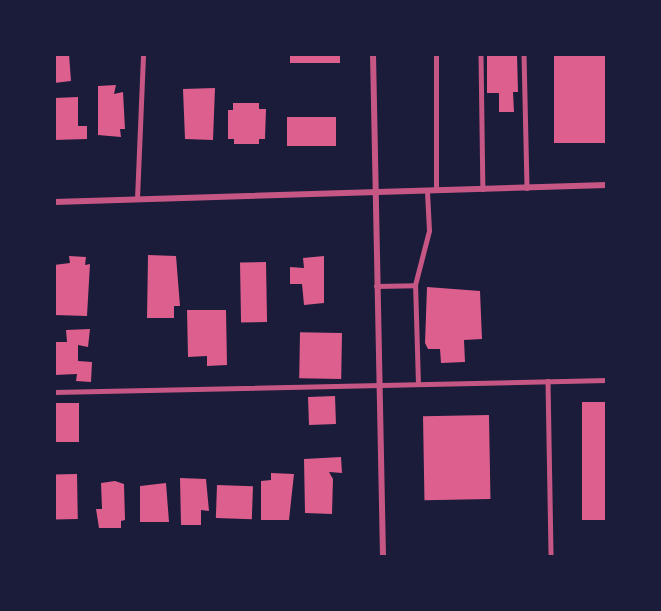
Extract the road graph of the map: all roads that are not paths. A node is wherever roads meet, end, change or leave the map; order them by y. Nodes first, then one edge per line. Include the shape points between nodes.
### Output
1 (144, 54) edge
2 (373, 54) edge
3 (436, 54) edge
4 (481, 54) edge
5 (524, 54) edge
6 (607, 186) edge
7 (527, 188) junction
8 (483, 189) junction
9 (436, 190) junction
10 (427, 191) junction
11 (376, 192) junction
12 (137, 199) junction
13 (54, 202) edge
14 (415, 285) junction
15 (376, 286) junction
16 (607, 380) edge
17 (548, 381) junction
18 (418, 384) junction
19 (379, 385) junction
20 (54, 392) edge
21 (382, 557) edge
22 (551, 557) edge

1 - 12 lane
2 - 11 street
3 - 9 lane
4 - 8 lane
5 - 7 lane
6 - 7 street
7 - 8 street
8 - 9 street
9 - 10 street
10 - 11 street
10 - 14 lane via 429,231
11 - 12 street
11 - 15 street
12 - 13 street
14 - 15 lane
14 - 18 lane
15 - 19 street
16 - 17 lane
17 - 18 lane
17 - 22 lane
18 - 19 lane
19 - 20 lane
19 - 21 street

